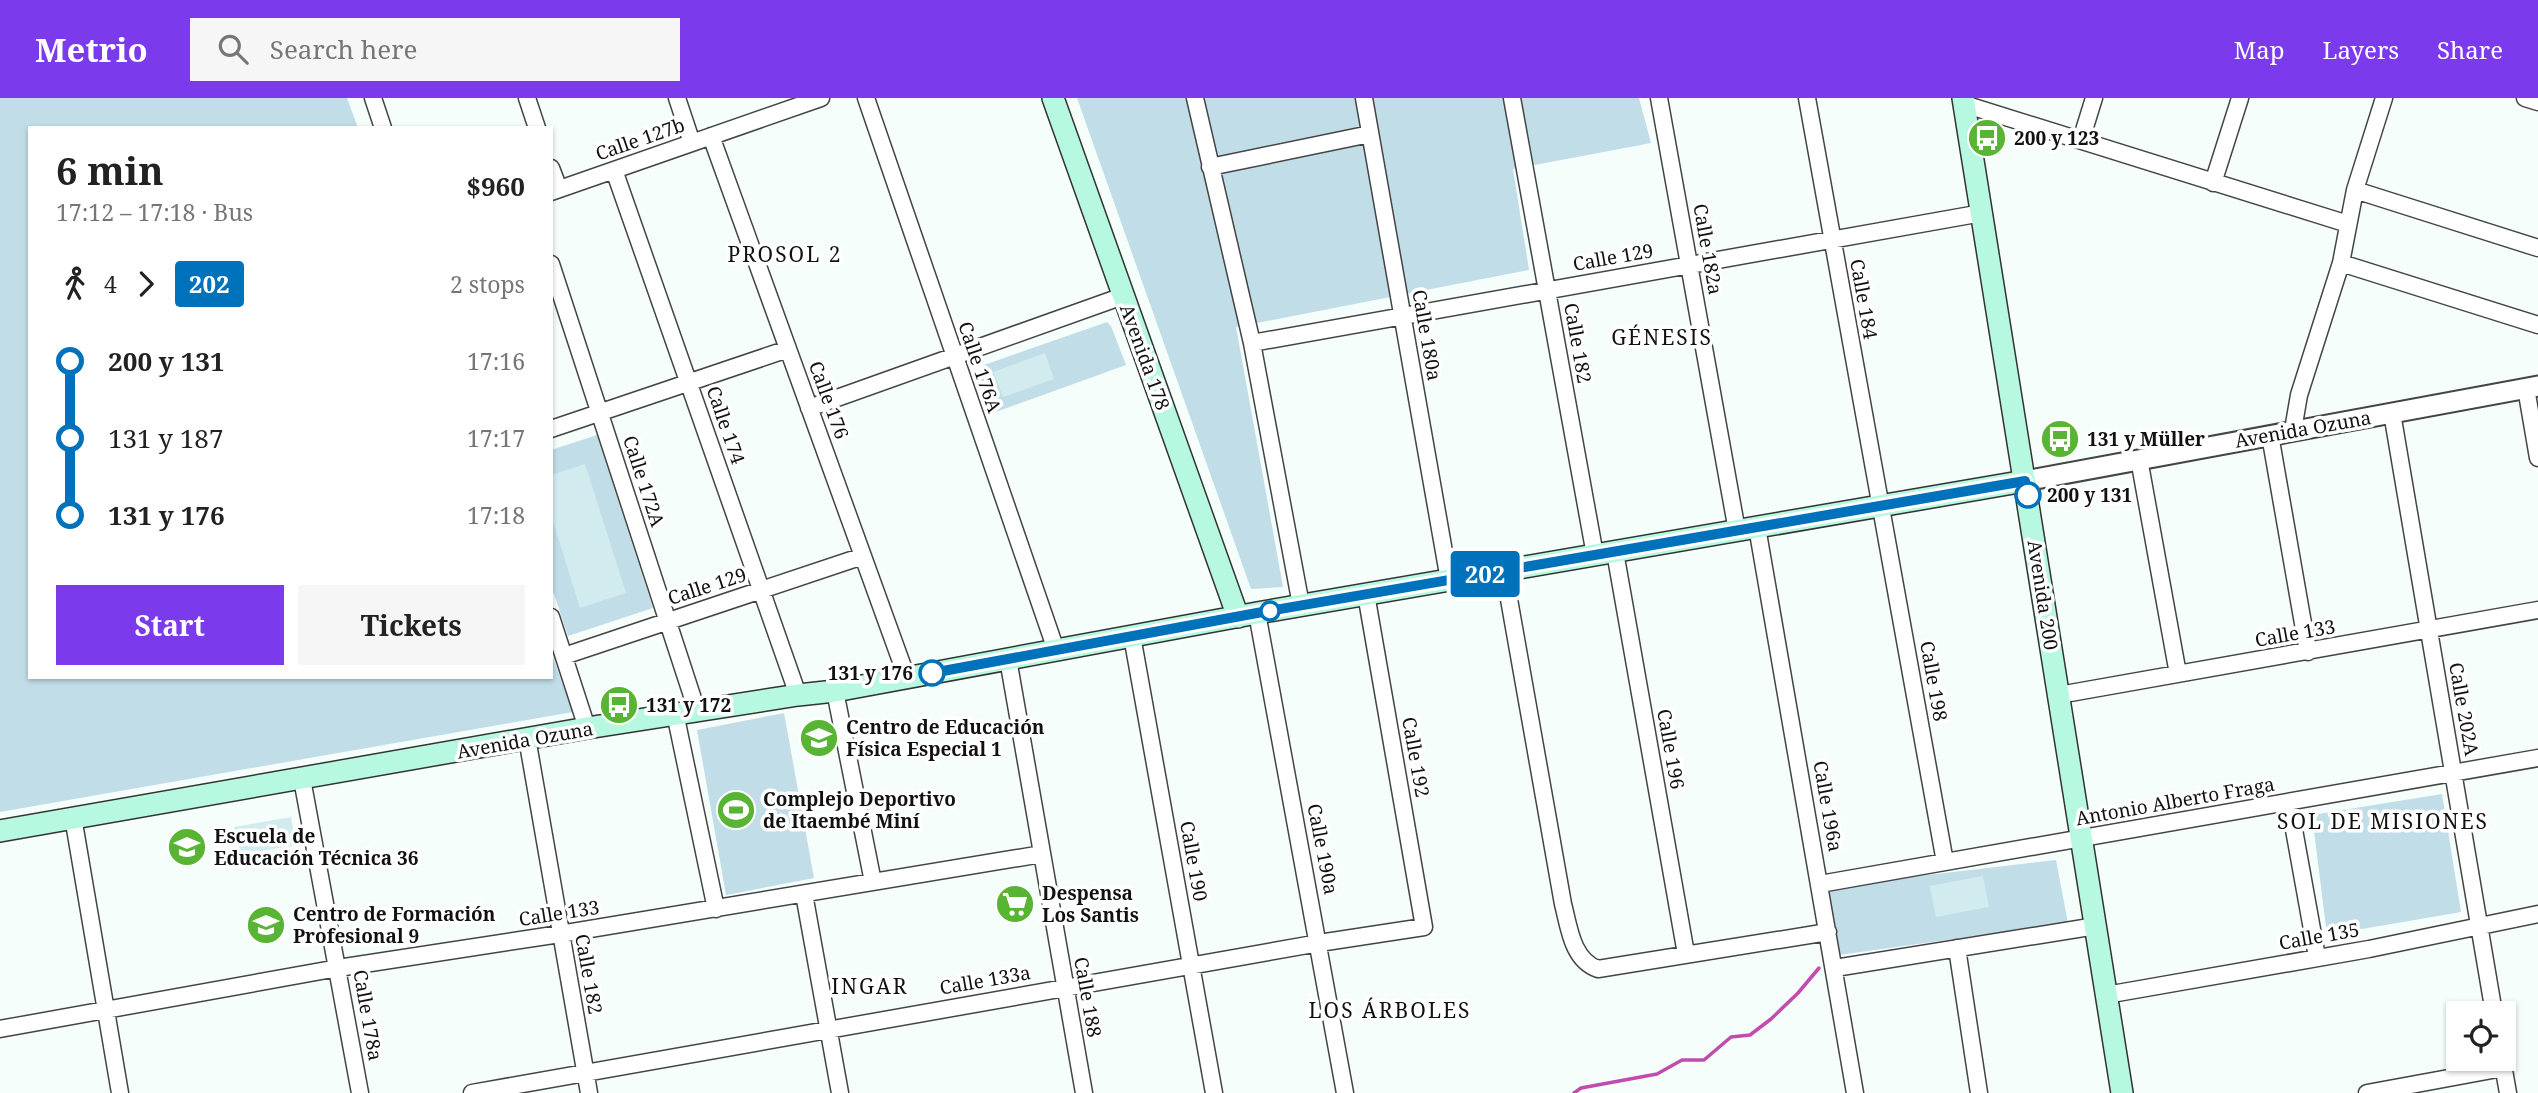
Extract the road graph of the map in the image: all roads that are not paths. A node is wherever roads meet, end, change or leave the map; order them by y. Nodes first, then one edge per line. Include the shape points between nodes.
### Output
1 (373, 98) edge
2 (527, 98) edge
3 (677, 98) edge
4 (821, 98) edge
5 (866, 98) edge
6 (1053, 98) edge
7 (1195, 98) edge
8 (1364, 98) edge
9 (1512, 98) edge
10 (1659, 98) edge
11 (1807, 98) edge
12 (2094, 98) edge
13 (2240, 98) edge
14 (2384, 98) edge
15 (2525, 98) edge
16 (1964, 101) edge
17 (2538, 102) edge
18 (382, 126) edge
19 (536, 126) edge
20 (1370, 134) junction
21 (711, 136) junction
22 (2081, 140) junction
23 (692, 143) junction
24 (1210, 167) junction
25 (614, 170) junction
26 (2213, 183) junction
27 (555, 190) edge
28 (2355, 190) junction
29 (1982, 213) junction
30 (2348, 224) junction
31 (1832, 240) junction
32 (2538, 248) edge
33 (2341, 263) junction
34 (1689, 265) junction
35 (553, 270) edge
36 (1547, 290) junction
37 (1123, 296) junction
38 (1402, 316) junction
39 (2538, 325) edge
40 (1252, 342) junction
41 (788, 349) junction
42 (954, 356) junction
43 (689, 382) junction
44 (2532, 387) edge
45 (809, 408) junction
46 (600, 413) junction
47 (2392, 413) junction
48 (553, 428) edge
49 (2293, 430) junction
50 (2270, 435) junction
51 (2538, 458) edge
52 (2139, 459) junction
53 (2025, 481) junction
54 (1881, 506) junction
55 (1747, 529) junction
56 (1605, 554) junction
57 (863, 556) junction
58 (1504, 571) junction
59 (1450, 580) junction
60 (761, 591) junction
61 (1366, 594) junction
62 (1301, 605) junction
63 (2538, 610) edge
64 (1247, 615) junction
65 (668, 622) junction
66 (553, 623) edge
67 (2429, 630) junction
68 (1132, 636) junction
69 (1056, 650) junction
70 (2308, 652) junction
71 (565, 656) junction
72 (1008, 659) junction
73 (2178, 674) junction
74 (907, 678) junction
75 (835, 691) junction
76 (798, 695) junction
77 (2059, 695) junction
78 (697, 711) junction
79 (675, 713) junction
80 (587, 728) junction
81 (527, 738) junction
82 (2538, 758) edge
83 (2454, 773) junction
84 (302, 779) junction
85 (2289, 802) junction
86 (73, 817) junction
87 (0, 831) edge
88 (2082, 838) junction
89 (1042, 854) junction
90 (1945, 862) junction
91 (873, 883) junction
92 (1820, 884) junction
93 (804, 894) junction
94 (716, 909) junction
95 (2538, 914) edge
96 (2096, 926) junction
97 (2478, 926) junction
98 (1424, 927) joint
99 (1828, 932) junction
100 (560, 934) junction
101 (1319, 943) junction
102 (1957, 948) junction
103 (1686, 954) junction
104 (2317, 957) junction
105 (1192, 965) junction
106 (338, 968) junction
107 (1835, 968) junction
108 (1065, 988) junction
109 (2106, 995) junction
110 (2492, 1001) edge
111 (105, 1010) junction
112 (0, 1029) edge
113 (829, 1029) junction
114 (2467, 1071) edge
115 (2504, 1071) edge
116 (585, 1073) junction
117 (120, 1093) edge
118 (360, 1093) edge
119 (472, 1093) edge
120 (589, 1093) edge
121 (840, 1093) edge
122 (1084, 1093) edge
123 (1214, 1093) edge
124 (1346, 1093) edge
125 (1855, 1093) edge
126 (1979, 1093) edge
127 (2122, 1093) edge
128 (2367, 1093) edge
129 (2508, 1093) edge

1 - 18 street
2 - 19 street
3 - 23 street
4 - 21 street, Calle 127b
5 - 42 street, Calle 176A
6 - 37 main road, Avenida 178
7 - 24 street
8 - 20 street, Calle 180a
9 - 36 street, Calle 182
10 - 34 street, Calle 182a
11 - 31 street, Calle 184
12 - 22 street
13 - 26 street
14 - 28 street
15 - 17 street
16 - 22 street
16 - 29 main road, Avenida 200
20 - 24 street
20 - 38 street, Calle 180a
21 - 23 street, Calle 127b
21 - 41 street, Calle 176
22 - 26 street
23 - 25 street, Calle 127b
24 - 40 street
25 - 27 street, Calle 127b
25 - 43 street, Calle 174
26 - 30 street
28 - 30 street
28 - 32 street
29 - 31 street, Calle 129
29 - 53 main road, Avenida 200
30 - 33 street
31 - 34 street, Calle 129
31 - 54 street, Calle 184
33 - 39 street
33 - 49 street via 2299,395
34 - 36 street, Calle 129
34 - 55 street, Calle 182a
35 - 46 street, Calle 172A
36 - 38 street, Calle 129
36 - 56 street, Calle 182
37 - 42 street
37 - 64 main road, Avenida 178
38 - 40 street, Calle 129
38 - 59 street, Calle 180a
40 - 62 street
41 - 43 street
41 - 45 street, Calle 176
42 - 45 street
42 - 69 street, Calle 176A
43 - 46 street
43 - 60 street, Calle 174
44 - 47 street, Avenida Ozuna
44 - 51 street
45 - 57 street, Calle 176
46 - 48 street
46 - 65 street, Calle 172A
47 - 49 street, Avenida Ozuna
47 - 67 street, Calle 202A
49 - 50 street, Avenida Ozuna
50 - 52 street, Avenida Ozuna
50 - 70 street
52 - 53 street, Avenida Ozuna
52 - 73 street
53 - 54 main road, Avenida Ozuna
53 - 77 main road, Avenida 200
54 - 55 main road, Avenida Ozuna
54 - 90 street, Calle 198
55 - 56 main road, Avenida Ozuna
55 - 92 street, Calle 196a
56 - 58 main road, Avenida Ozuna
56 - 103 street, Calle 196
57 - 60 street, Calle 129
57 - 74 street, Calle 176
58 - 59 main road, Avenida Ozuna
58 - 103 street via 1563,904 1580,956 1598,969
59 - 61 main road, Avenida Ozuna
60 - 65 street, Calle 129
60 - 76 street, Calle 174
61 - 62 main road, Avenida Ozuna
61 - 98 street, Calle 192
62 - 64 main road, Avenida Ozuna
63 - 67 street, Calle 133
64 - 68 main road, Avenida Ozuna
64 - 101 street, Calle 190a
65 - 71 street, Calle 129
65 - 78 street, Calle 172A
66 - 71 street
67 - 70 street, Calle 133
67 - 83 street, Calle 202A
68 - 69 main road, Avenida Ozuna
68 - 105 street, Calle 190
69 - 72 main road, Avenida Ozuna
70 - 73 street, Calle 133
71 - 80 street
72 - 74 main road, Avenida Ozuna
72 - 89 street, Calle 188
73 - 77 street, Calle 133
74 - 75 main road, Avenida Ozuna
75 - 76 main road, Avenida Ozuna
75 - 91 street
76 - 78 main road, Avenida Ozuna
77 - 88 main road, Avenida 200
78 - 79 main road, Avenida Ozuna
79 - 80 main road, Avenida Ozuna
79 - 94 street
80 - 81 main road, Avenida Ozuna
81 - 84 main road, Avenida Ozuna
81 - 100 street, Calle 182
82 - 83 street, Antonio Alberto Fraga
83 - 85 street, Antonio Alberto Fraga
83 - 97 street, Calle 202A
84 - 86 main road, Avenida Ozuna
84 - 106 street, Calle 178a
85 - 88 street, Antonio Alberto Fraga
85 - 104 street
86 - 87 main road, Avenida Ozuna
86 - 111 street
88 - 90 street, Antonio Alberto Fraga
88 - 96 main road, Avenida 200
89 - 91 street, Calle 133
89 - 108 street, Calle 188
90 - 92 street, Antonio Alberto Fraga
91 - 93 street, Calle 133
92 - 99 street, Calle 196a
93 - 94 street, Calle 133
93 - 113 street
94 - 100 street, Calle 133
95 - 97 street, Calle 135
96 - 102 street
96 - 109 main road, Avenida 200
97 - 104 street, Calle 135
97 - 110 street, Calle 202A
98 - 101 street, Calle 133a
99 - 103 street
99 - 107 street, Calle 196a
100 - 106 street, Calle 133
100 - 116 street, Calle 182
101 - 105 street, Calle 133a
101 - 124 street, Calle 190a
102 - 107 street
102 - 126 street
104 - 109 street, Calle 135
105 - 108 street, Calle 133a
105 - 123 street, Calle 190
106 - 111 street, Calle 133
106 - 118 street, Calle 178a
107 - 125 street, Calle 196a
108 - 113 street, Calle 133a
108 - 122 street, Calle 188
109 - 127 main road, Avenida 200
111 - 112 street, Calle 133
111 - 117 street
113 - 116 street, Calle 133a
113 - 121 street
114 - 128 street
115 - 129 street
116 - 119 street, Calle 133a
116 - 120 street, Calle 182

